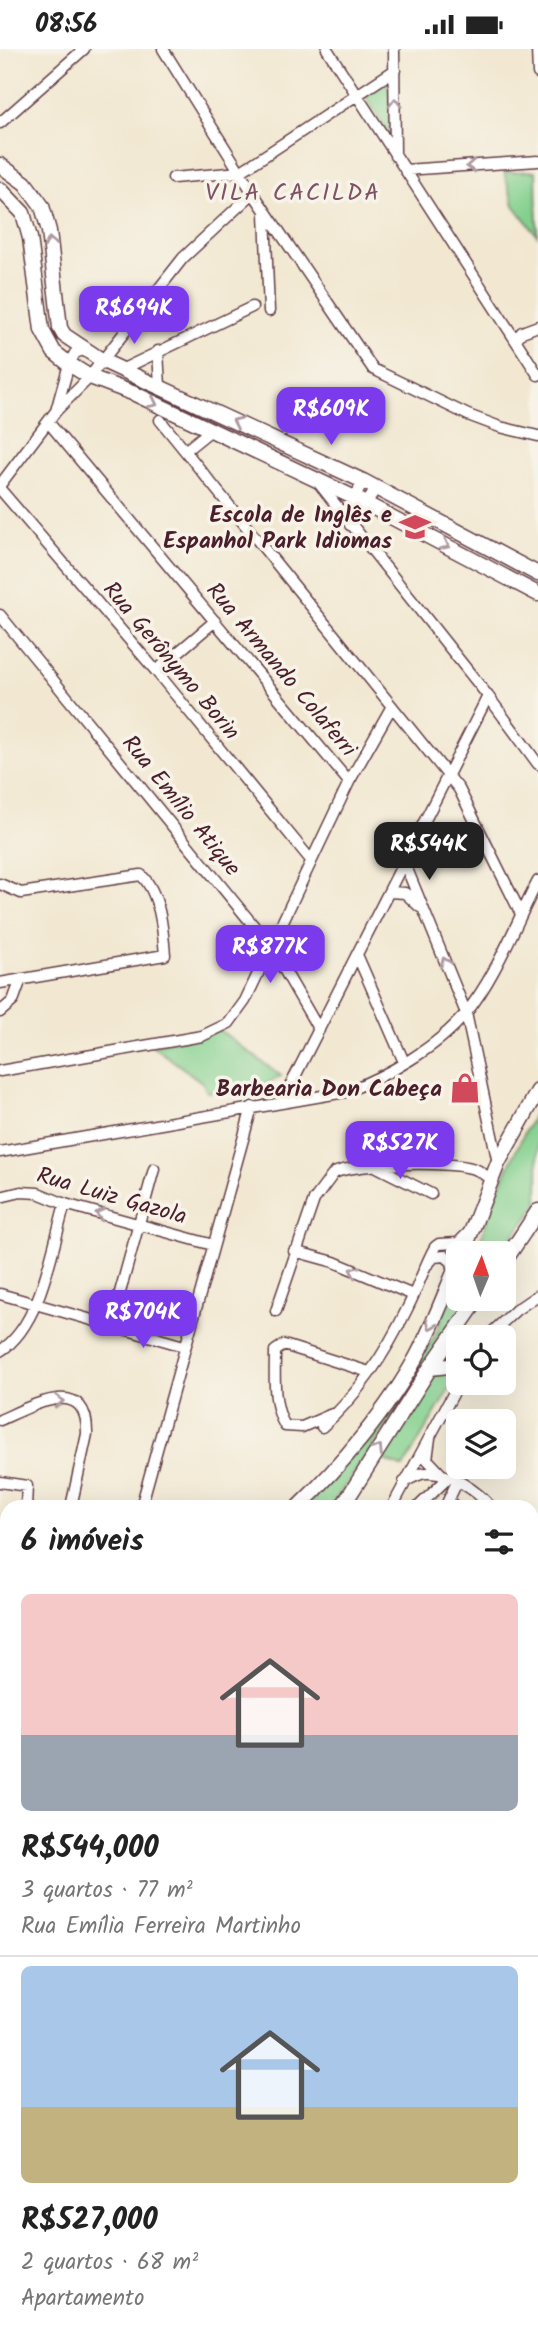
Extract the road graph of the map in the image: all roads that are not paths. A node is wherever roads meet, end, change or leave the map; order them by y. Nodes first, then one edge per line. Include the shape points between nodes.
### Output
1 (84, 49) edge
2 (163, 49) edge
3 (327, 49) edge
4 (394, 49) edge
5 (537, 49) edge
6 (395, 70) junction
7 (538, 73) edge
8 (355, 96) junction
9 (2, 118) edge
10 (395, 156) junction
11 (538, 161) edge
12 (0, 165) edge
13 (405, 170) junction
14 (240, 172) junction
15 (173, 179) dead end
16 (0, 189) edge
17 (253, 193) junction
18 (264, 210) junction
19 (252, 307) dead end
20 (268, 311) dead end
21 (538, 326) edge
22 (517, 338) junction
23 (83, 350) junction
24 (158, 351) junction
25 (103, 361) junction
26 (534, 361) edge
27 (69, 364) junction
28 (123, 369) junction
29 (538, 375) edge
30 (90, 377) junction
31 (160, 386) junction
32 (56, 411) junction
33 (160, 420) dead end
34 (49, 423) junction
35 (211, 431) junction
36 (538, 436) edge
37 (185, 451) junction
38 (317, 481) junction
39 (370, 485) junction
40 (0, 487) edge
41 (361, 502) junction
42 (350, 524) junction
43 (538, 574) edge
44 (538, 594) edge
45 (0, 615) edge
46 (215, 621) junction
47 (156, 671) junction
48 (488, 696) junction
49 (392, 706) junction
50 (538, 764) edge
51 (447, 775) junction
52 (349, 782) junction
53 (310, 859) junction
54 (405, 864) junction
55 (538, 881) edge
56 (0, 884) edge
57 (390, 892) junction
58 (425, 911) junction
59 (520, 915) junction
60 (271, 947) junction
61 (358, 957) junction
62 (21, 979) junction
63 (0, 983) edge
64 (0, 1012) edge
65 (466, 1013) junction
66 (319, 1030) junction
67 (404, 1062) junction
68 (0, 1071) edge
69 (538, 1091) edge
70 (282, 1102) junction
71 (252, 1107) junction
72 (0, 1152) edge
73 (498, 1163) junction
74 (373, 1165) junction
75 (154, 1169) dead end
76 (491, 1179) junction
77 (431, 1194) dead end
78 (0, 1197) edge
79 (65, 1205) junction
80 (538, 1211) edge
81 (139, 1225) junction
82 (474, 1226) junction
83 (538, 1230) edge
84 (522, 1236) junction
85 (468, 1241) edge
86 (476, 1241) edge
87 (213, 1245) junction
88 (516, 1245) edge
89 (294, 1251) junction
90 (446, 1257) edge
91 (426, 1266) junction
92 (446, 1291) edge
93 (0, 1294) edge
94 (413, 1295) junction
95 (538, 1295) edge
96 (36, 1304) junction
97 (276, 1311) dead end
98 (111, 1325) junction
99 (502, 1325) edge
100 (184, 1346) junction
101 (446, 1349) edge
102 (0, 1351) edge
103 (446, 1364) edge
104 (430, 1368) junction
105 (369, 1372) junction
106 (452, 1395) edge
107 (341, 1411) junction
108 (5, 1418) edge
109 (323, 1427) dead end
110 (431, 1433) junction
111 (446, 1475) edge
112 (446, 1478) edge
113 (448, 1479) edge
114 (449, 1479) edge
115 (451, 1479) edge
116 (0, 1482) edge
117 (404, 1482) junction
118 (26, 1500) edge
119 (73, 1500) edge
120 (143, 1500) edge
121 (305, 1500) edge
122 (346, 1500) edge
123 (395, 1500) edge
124 (425, 1500) edge
125 (449, 1500) edge
126 (485, 1500) edge

1 - 9 street
2 - 14 street
3 - 8 street
4 - 6 street
5 - 7 street
6 - 8 street
10 -> 6 street
8 - 10 street
8 - 14 street
10 - 13 street
11 -> 13 street
23 -> 12 main road via 60,328 54,260 42,207 25,183
13 - 22 street
14 - 15 street
14 - 17 street
16 - 27 main road via 23,213 42,330 54,352
17 - 18 street
17 - 25 street via 183,258
18 - 20 street
18 - 36 street via 373,369 468,415
19 - 24 street
21 - 22 street
22 - 26 street
23 - 25 main road
23 - 27 street via 75,352
24 - 28 street
24 - 31 street
25 - 28 main road
25 - 30 street
26 - 29 street
27 - 30 main road
27 - 32 street
28 - 31 main road
30 - 32 street
30 -> 35 main road
39 -> 31 main road
32 - 34 street
33 - 37 street
34 - 40 street
34 - 46 street, Rua Armando Colaferri
35 - 37 street
35 - 38 main road
37 - 49 street
38 - 41 main road
38 - 42 street
39 - 41 street
39 - 43 main road
40 - 47 street, Rua Gerônymo Borin
41 - 42 street
41 -> 44 main road
42 - 48 street
45 - 60 street, Rua Emílio Atique
46 - 47 street
46 - 52 street, Rua Armando Colaferri
47 - 53 street, Rua Gerônymo Borin
48 - 50 street
48 - 51 street
49 - 51 street
49 - 52 street
51 - 54 street
51 - 59 street via 470,807
52 - 53 street
53 - 60 street
54 - 57 street
54 - 58 street
55 - 59 street
56 - 62 street via 21,893 141,875 150,883 163,930 165,955
57 - 58 street via 405,893
57 - 61 street
65 -> 58 street
59 - 65 street
60 - 66 street, Rua Emílio Atique
60 - 68 street via 246,1001 229,1023 218,1029 128,1051
61 - 66 street
61 - 67 street
62 - 63 street
62 - 64 street via 13,1001
65 - 67 street
65 - 73 street
66 - 70 street
67 - 70 street via 345,1092
69 - 73 main road
70 - 71 street
71 - 72 street
71 - 87 street
73 - 76 main road
74 - 76 street via 468,1168
74 - 77 street
74 - 89 street via 343,1169 328,1177
75 - 81 street
76 - 82 main road
78 - 79 street, Rua Luiz Gazola via 29,1191
81 -> 79 street, Rua Luiz Gazola
79 - 96 street
80 - 84 main road
81 - 87 street, Rua Luiz Gazola
81 - 98 street
82 - 85 main road
82 - 86 main road
82 - 91 street via 458,1243 439,1244
83 - 84 main road
84 - 88 main road
87 - 100 street
94 -> 89 street via 334,1262
89 - 97 street
90 - 91 street via 434,1257
91 - 94 street
92 -> 121 main road via 417,1356 397,1387 337,1467
93 - 96 street
94 - 105 street
95 - 99 street
96 - 98 street
96 - 102 street via 19,1333
98 - 100 street
100 - 120 street
101 - 104 main road
103 - 104 main road
122 -> 104 main road
105 - 107 street
105 - 107 street via 284,1345 275,1351 275,1391 285,1426 302,1427
106 - 110 street
107 - 109 street
108 -> 119 street via 54,1399 71,1401 81,1409 87,1434
110 - 111 street via 427,1459
110 - 117 street
112 - 117 street via 422,1474
113 - 124 street
114 - 125 street
115 - 126 street
116 - 118 street via 27,1486
117 - 123 street

